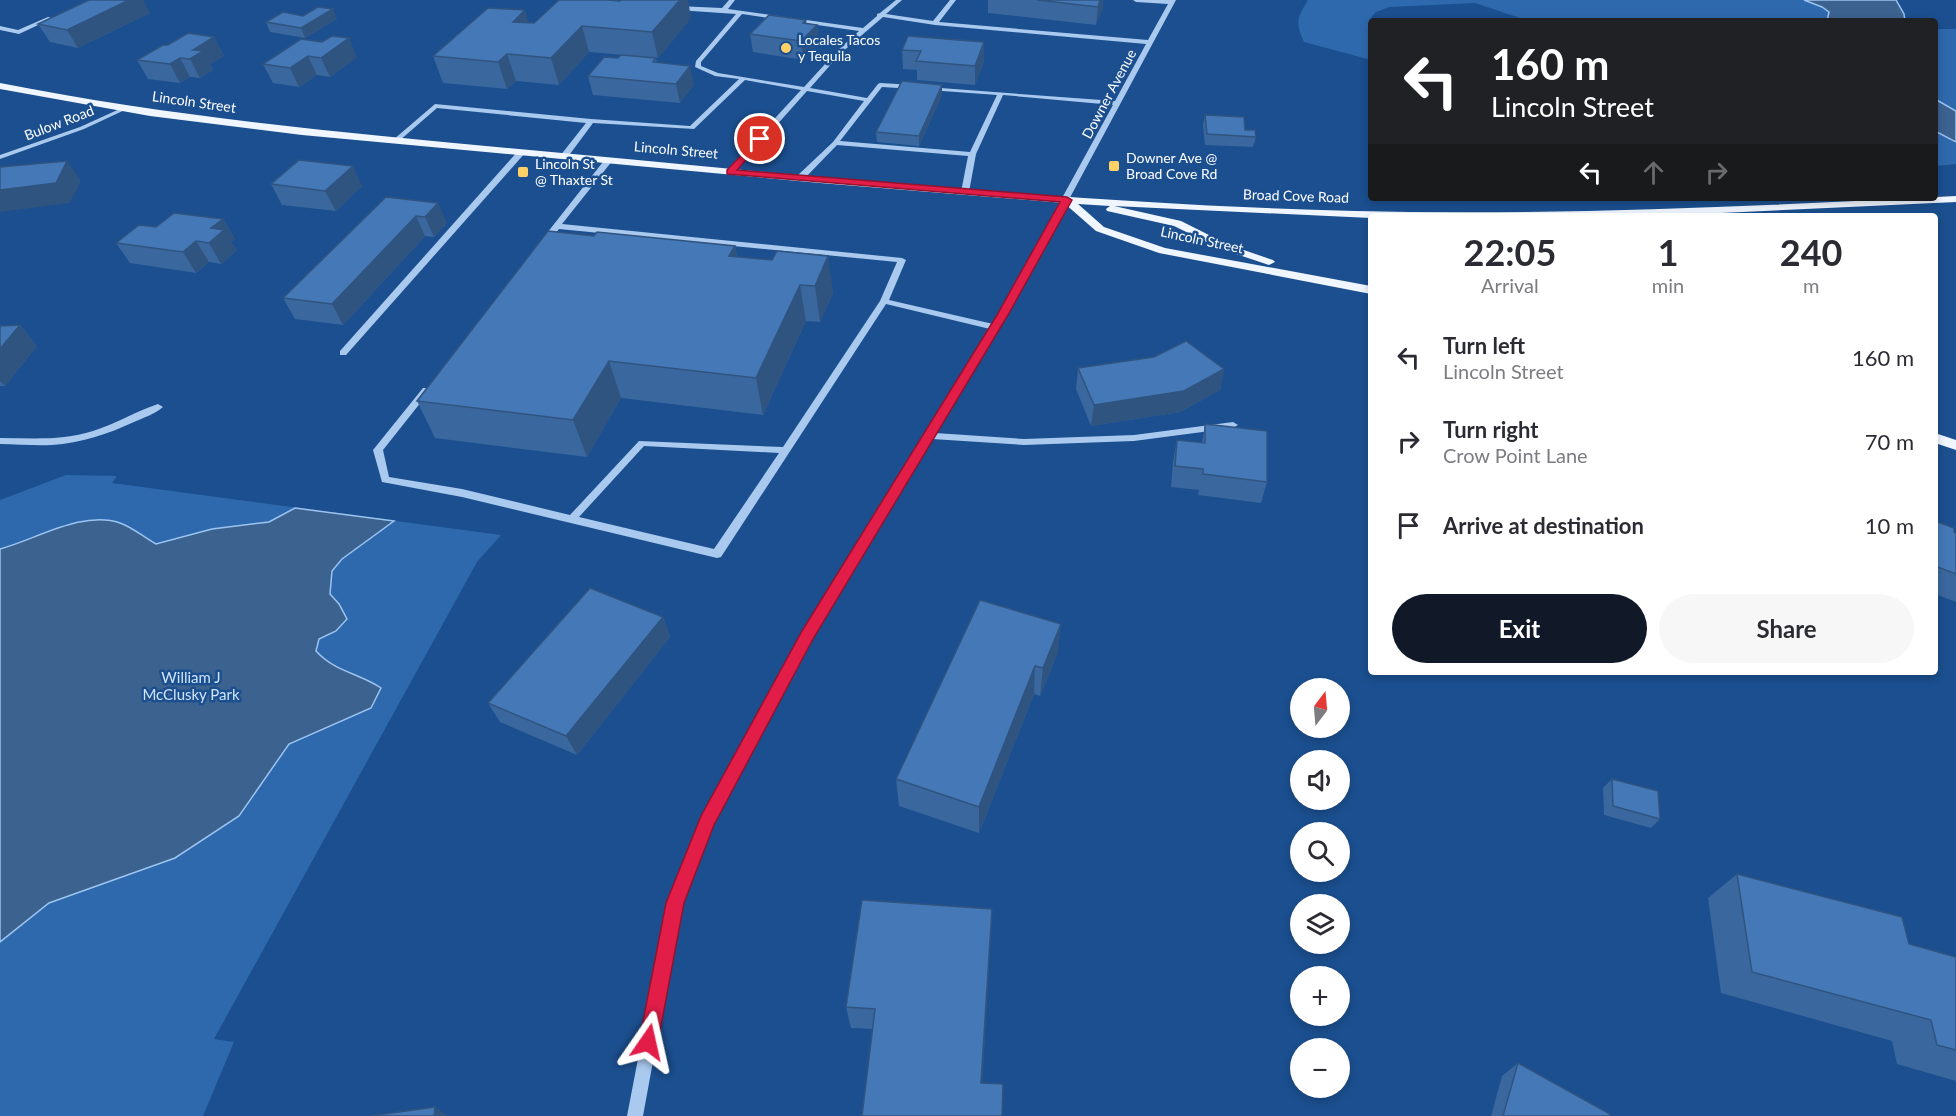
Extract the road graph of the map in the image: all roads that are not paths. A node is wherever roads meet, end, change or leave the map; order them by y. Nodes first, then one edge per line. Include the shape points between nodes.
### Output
1 (732, 0) edge
2 (899, 0) edge
3 (953, 0) edge
4 (1136, 0) edge
5 (1173, 2) edge
6 (667, 7) edge
7 (724, 10) junction
8 (741, 12) junction
9 (60, 15) edge
10 (879, 15) junction
11 (935, 23) junction
12 (0, 28) edge
13 (864, 30) junction
14 (1150, 42) junction
15 (744, 78) junction
16 (0, 86) edge
17 (803, 90) junction
18 (1001, 93) junction
19 (868, 100) junction
20 (1118, 103) junction
21 (126, 108) junction
22 (591, 121) junction
23 (397, 140) junction
24 (835, 143) junction
25 (522, 152) junction
26 (972, 154) junction
27 (564, 156) junction
28 (0, 157) edge
29 (609, 160) junction
30 (730, 172) junction
31 (800, 178) junction
32 (965, 192) junction
33 (1956, 199) edge
34 (1067, 200) junction
35 (1938, 200) edge
36 (1914, 201) edge
37 (1628, 213) edge
38 (1368, 214) edge
39 (556, 226) junction
40 (534, 254) edge
41 (1317, 279) junction
42 (1368, 289) edge
43 (884, 302) junction
44 (995, 327) junction
45 (343, 353) dead end
46 (430, 385) edge
47 (158, 407) dead end
48 (1233, 425) edge
49 (929, 436) junction
50 (1938, 439) edge
51 (0, 441) edge
52 (1956, 445) edge
53 (786, 450) junction
54 (572, 519) junction
55 (635, 1116) edge

1 - 7 street
2 - 10 street
3 - 11 street
4 - 5 street
5 - 14 street, Downer Avenue
6 - 7 street
7 - 8 street
8 - 13 street
8 - 15 street via 698,62 698,68
9 - 12 street via 19,32
10 - 11 street
10 - 13 street
11 - 14 street
13 - 17 street
14 - 20 street, Downer Avenue
15 - 17 street
15 - 22 street via 692,128
16 - 21 main road, Lincoln Street
17 - 19 street
17 - 30 street
18 - 19 street via 880,85
18 - 20 street
18 - 26 street
19 - 24 street
20 - 34 street, Downer Avenue
21 - 23 main road, Lincoln Street via 258,127
21 - 28 street, Bulow Road
22 - 23 street via 435,106
22 - 27 street
23 - 25 main road, Lincoln Street
24 - 26 street
24 - 31 street
25 - 27 main road, Lincoln Street
25 - 45 street
26 - 32 street
27 - 29 main road, Lincoln Street
29 - 30 main road, Lincoln Street
29 - 39 street
30 - 31 main road, Lincoln Street
31 - 32 main road, Lincoln Street
32 - 34 main road, Lincoln Street
33 - 35 main road, Broad Cove Road
34 - 38 main road, Broad Cove Road
34 - 41 main road via 1177,224 1225,247
34 - 41 main road, Lincoln Street via 1100,229 1163,251
34 - 44 street, Downer Avenue
36 - 37 main road, Broad Cove Road
39 - 40 street
39 - 43 street via 902,260
41 - 42 main road, Lincoln Street
43 - 44 street
43 - 53 street
44 - 49 street, Downer Avenue
46 - 54 street via 378,450 385,480 462,492
47 - 51 street via 83,437 53,442
48 - 49 street via 1134,438 1024,442
49 - 55 street, Downer Avenue via 807,635 707,822 675,903
50 - 52 main road
53 - 54 street via 642,443
53 - 54 street via 717,554

